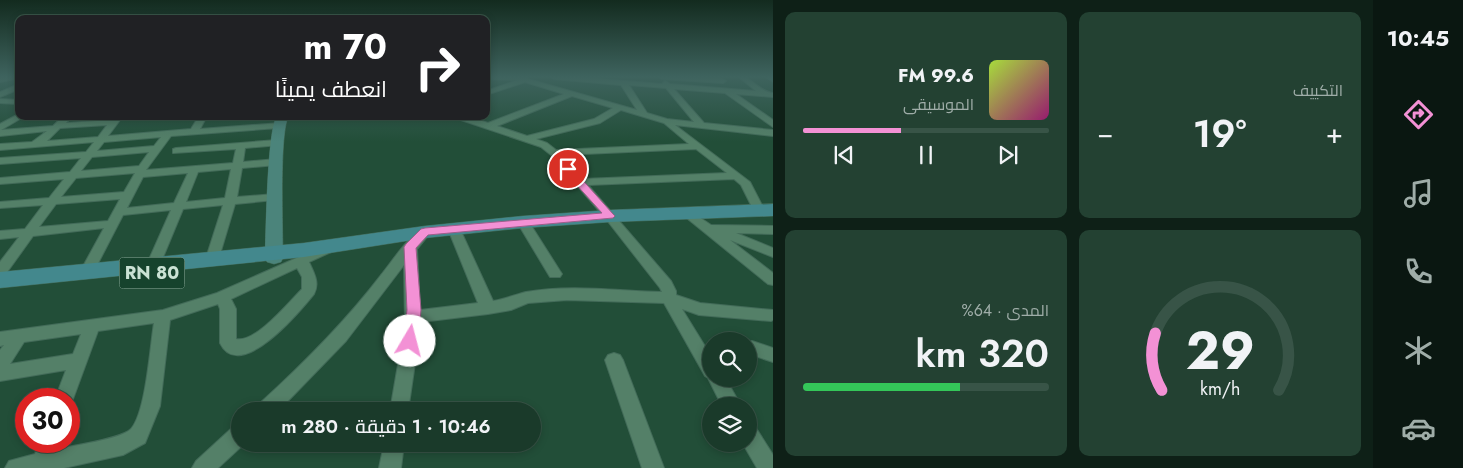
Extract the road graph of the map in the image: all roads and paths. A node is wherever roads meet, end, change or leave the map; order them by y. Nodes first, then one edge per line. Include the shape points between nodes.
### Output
1 (557, 99) edge
2 (589, 99) edge
3 (634, 99) edge
4 (679, 99) edge
5 (740, 99) edge
6 (0, 101) edge
7 (15, 102) edge
8 (619, 108) junction
9 (644, 115) junction
10 (15, 119) edge
11 (64, 120) edge
12 (110, 120) edge
13 (116, 120) edge
14 (201, 120) edge
15 (470, 120) edge
16 (280, 121) edge
17 (666, 121) junction
18 (773, 124) edge
19 (487, 126) junction
20 (702, 126) junction
21 (57, 127) junction
22 (0, 128) edge
23 (194, 132) junction
24 (0, 133) edge
25 (184, 133) junction
26 (773, 133) edge
27 (168, 134) junction
28 (102, 139) junction
29 (527, 139) junction
30 (277, 144) junction
31 (32, 145) junction
32 (241, 146) junction
33 (699, 146) junction
34 (0, 147) edge
35 (156, 149) junction
36 (176, 151) junction
37 (554, 153) junction
38 (89, 154) junction
39 (19, 159) junction
40 (0, 161) edge
41 (277, 162) junction
42 (236, 166) junction
43 (194, 170) junction
44 (168, 171) junction
45 (141, 172) junction
46 (73, 176) junction
47 (737, 176) junction
48 (0, 180) edge
49 (578, 182) junction
50 (127, 195) junction
51 (275, 197) junction
52 (53, 200) junction
53 (230, 202) junction
54 (0, 205) edge
55 (180, 206) junction
56 (766, 211) edge
57 (118, 212) junction
58 (687, 213) junction
59 (610, 216) junction
60 (523, 222) junction
61 (111, 224) junction
62 (454, 229) junction
63 (712, 229) junction
64 (773, 230) edge
65 (425, 232) junction
66 (28, 233) junction
67 (0, 235) edge
68 (410, 247) junction
69 (773, 253) edge
70 (274, 255) junction
71 (302, 255) junction
72 (213, 258) junction
73 (154, 264) junction
74 (88, 270) junction
75 (0, 272) edge
76 (555, 274) dead end
77 (0, 280) edge
78 (773, 280) edge
79 (0, 290) edge
80 (222, 297) junction
81 (668, 298) junction
82 (488, 308) junction
83 (771, 315) dead end
84 (163, 316) junction
85 (414, 317) junction
86 (92, 327) junction
87 (18, 338) junction
88 (0, 340) edge
89 (757, 350) edge
90 (773, 355) edge
91 (702, 356) edge
92 (614, 360) dead end
93 (78, 361) junction
94 (0, 364) edge
95 (0, 373) edge
96 (68, 388) edge
97 (275, 402) edge
98 (400, 402) edge
99 (231, 443) edge
100 (757, 448) edge
101 (393, 452) edge
102 (45, 453) edge
103 (41, 465) edge
104 (16, 468) edge
105 (203, 468) edge
106 (390, 468) edge
107 (653, 468) edge
108 (769, 468) edge

1 - 19 street
2 - 8 street
3 - 9 street
4 - 20 street
5 - 18 street
6 - 7 street
8 - 9 street
8 - 29 street via 597,121
9 - 17 street
10 - 22 street
11 - 21 street
12 - 21 street
13 - 28 street
14 - 23 street
15 - 19 street
16 - 23 street
16 - 30 main road
17 - 20 street
17 - 33 street
19 - 29 street
20 - 26 street
21 - 24 street
21 - 31 street
23 - 25 street
25 - 27 street
25 - 36 street
27 - 28 street
27 - 35 street
28 - 31 street
28 - 38 street
29 - 37 street
30 - 32 street
30 - 41 main road
31 - 34 street
31 - 39 street
32 - 36 street
32 - 42 street
33 - 37 street
33 - 47 street
35 - 38 street
35 - 45 street
36 - 44 street
37 - 49 street
38 - 39 street
38 - 46 street
39 - 40 street
39 - 48 street
41 - 42 street
41 - 51 main road
42 - 43 street
42 - 53 street
43 - 44 street
43 - 55 street
44 - 45 street
45 - 46 street
45 - 50 street
46 - 48 street
46 - 52 street
47 - 49 street
47 - 56 street
49 - 59 street
50 - 52 street
50 - 57 street
51 - 53 street
51 - 70 main road
52 - 54 street
52 - 66 street
53 - 55 street
53 - 72 street
55 - 57 street
55 - 73 street
56 - 58 main road, RN 80
57 - 61 street
58 - 59 main road, RN 80
58 - 63 street
59 - 60 main road, RN 80
59 - 81 street via 666,284
60 - 62 main road, RN 80
60 - 76 street
61 - 66 street
61 - 74 street
62 - 65 main road, RN 80
62 - 82 street
63 - 64 street
63 - 69 street
63 - 78 street
65 - 68 street
65 - 71 main road, RN 80 via 335,245
66 - 67 street
66 - 75 street
68 - 85 street
68 - 97 street via 310,370
70 - 71 main road, RN 80
70 - 72 main road, RN 80
70 - 79 main road, RN 80
71 - 80 street
71 - 80 street via 309,277 309,290 260,340 239,348 231,346 228,342 228,309
72 - 73 main road, RN 80
73 - 74 main road, RN 80
74 - 77 main road, RN 80
80 - 84 street
81 - 82 street via 554,296 526,298
81 - 83 street via 699,309
81 - 91 street
82 - 85 street
84 - 86 street
84 - 103 street via 150,406 138,436 123,445
85 - 98 street
86 - 87 street
86 - 93 street
87 - 88 street
87 - 94 street
89 - 90 street
92 - 107 street
93 - 95 street
93 - 96 street
99 - 105 street
100 - 108 street
101 - 106 street
102 - 103 street
103 - 104 street

